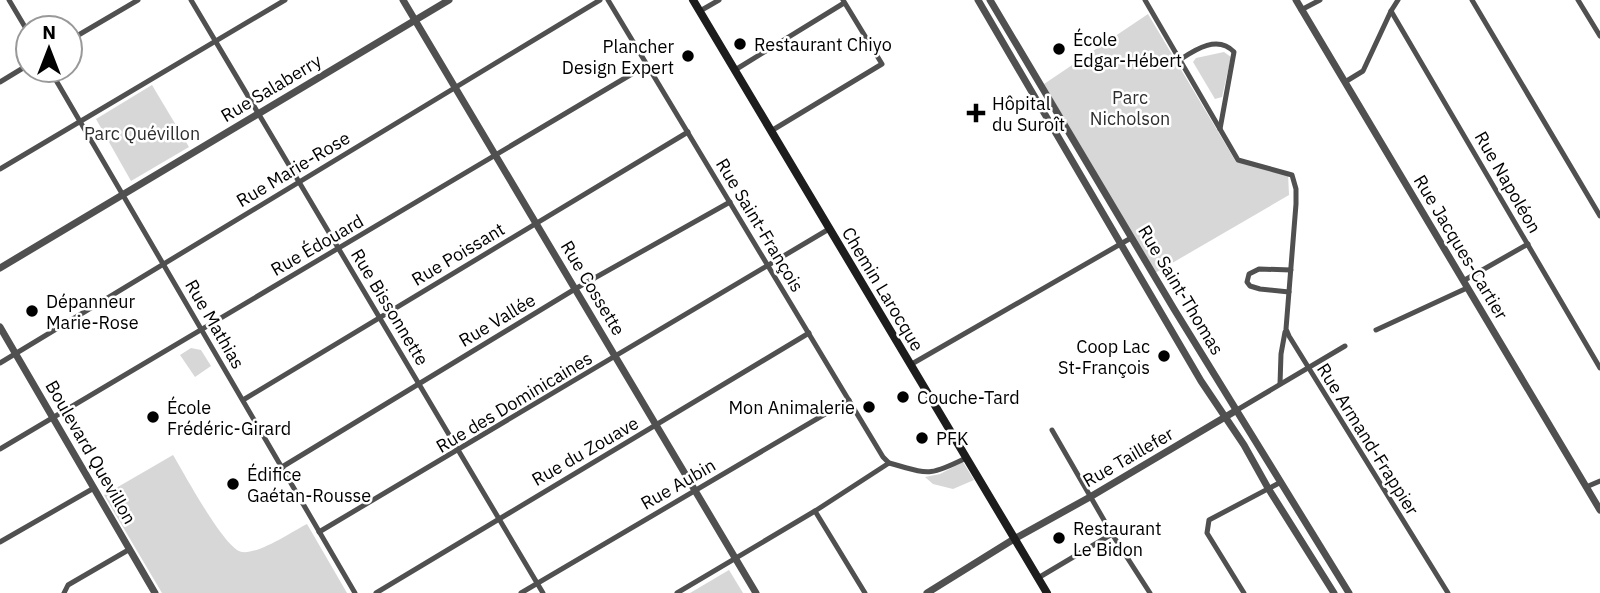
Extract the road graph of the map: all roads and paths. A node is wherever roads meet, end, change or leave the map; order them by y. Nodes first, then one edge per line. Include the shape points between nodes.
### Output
1 (138, 0) edge
2 (191, 0) edge
3 (285, 0) edge
4 (403, 0) edge
5 (449, 0) edge
6 (600, 0) edge
7 (608, 0) edge
8 (693, 0) edge
9 (719, 0) edge
10 (978, 0) edge
11 (990, 0) edge
12 (1155, 0) edge
13 (1296, 0) edge
14 (1320, 0) edge
15 (1398, 0) edge
16 (1472, 0) edge
17 (1578, 0) edge
18 (844, 1) edge
19 (1146, 2) edge
20 (1301, 10) junction
21 (1391, 10) junction
22 (700, 11) junction
23 (415, 20) junction
24 (84, 32) edge
25 (1600, 36) edge
26 (216, 41) junction
27 (1181, 60) junction
28 (647, 65) junction
29 (735, 70) junction
30 (1345, 82) junction
31 (58, 84) edge
32 (455, 87) junction
33 (1042, 87) junction
34 (1032, 92) junction
35 (258, 113) junction
36 (80, 121) junction
37 (1220, 129) junction
38 (771, 131) junction
39 (688, 132) junction
40 (496, 156) junction
41 (0, 169) edge
42 (299, 182) junction
43 (123, 195) junction
44 (730, 202) junction
45 (1600, 216) edge
46 (536, 224) junction
47 (829, 229) junction
48 (1132, 238) junction
49 (1121, 244) junction
50 (1528, 244) junction
51 (339, 249) junction
52 (767, 264) junction
53 (164, 265) junction
54 (0, 268) edge
55 (1291, 270) junction
56 (1465, 284) junction
57 (575, 289) junction
58 (1289, 292) junction
59 (379, 317) junction
60 (0, 327) edge
61 (201, 329) junction
62 (1286, 329) junction
63 (1376, 330) dead end
64 (808, 332) junction
65 (1345, 346) dead end
66 (15, 354) junction
67 (616, 357) junction
68 (0, 363) edge
69 (910, 365) junction
70 (1308, 368) junction
71 (1600, 368) edge
72 (418, 383) junction
73 (1280, 384) junction
74 (243, 400) junction
75 (849, 400) junction
76 (1237, 410) junction
77 (53, 417) junction
78 (1226, 417) junction
79 (656, 425) junction
80 (1052, 430) dead end
81 (0, 449) edge
82 (459, 451) junction
83 (966, 458) junction
84 (889, 463) junction
85 (282, 467) junction
86 (1600, 481) edge
87 (1280, 482) junction
88 (1586, 487) junction
89 (94, 488) junction
90 (1268, 488) junction
91 (695, 490) junction
92 (1090, 497) junction
93 (1600, 510) edge
94 (815, 511) junction
95 (498, 518) junction
96 (319, 532) junction
97 (1112, 534) junction
98 (1014, 539) junction
99 (0, 542) edge
100 (130, 550) junction
101 (736, 558) junction
102 (1038, 578) junction
103 (537, 583) junction
104 (64, 593) edge
105 (155, 593) edge
106 (355, 593) edge
107 (376, 593) edge
108 (521, 593) edge
109 (543, 593) edge
110 (677, 593) edge
111 (756, 593) edge
112 (865, 593) edge
113 (927, 593) edge
114 (1047, 593) edge
115 (1150, 593) edge
116 (1244, 593) edge
117 (1334, 593) edge
118 (1349, 593) edge
119 (1448, 593) edge

1 - 24 street
2 - 26 street, Rue Bissonnette
3 - 26 street
4 - 23 street, Rue Cossette
5 - 23 street, Rue Salaberry
6 - 32 street, Rue Marie-Rose
7 - 28 street, Rue Saint-François
8 - 22 main road, Chemin Larocque
9 - 22 street
10 - 34 street, Rue Saint-Thomas
11 - 33 street, Rue Saint-Thomas
12 - 19 street
13 - 20 street, Rue Jacques-Cartier
14 - 20 street
15 - 21 street
16 - 45 street
17 - 25 street
18 - 29 street
18 - 38 street via 882,64
19 - 27 street
20 - 30 street, Rue Jacques-Cartier
21 - 30 street via 1363,71
21 - 50 street, Rue Napoléon
22 - 29 main road, Chemin Larocque
23 - 32 street, Rue Cossette
23 - 35 street, Rue Salaberry
26 - 35 street, Rue Bissonnette
26 - 36 street
27 - 37 street
27 - 37 street via 1213,44 1223,44 1234,52
28 - 39 street, Rue Saint-François
28 - 40 street, Rue Édouard
29 - 38 main road, Chemin Larocque
30 - 56 street, Rue Jacques-Cartier
31 - 36 street, Rue Mathias
32 - 40 street, Rue Cossette
32 - 42 street, Rue Marie-Rose
33 - 34 street
33 - 48 street, Rue Saint-Thomas
34 - 49 street, Rue Saint-Thomas
35 - 42 street, Rue Bissonnette
35 - 43 street, Rue Salaberry
36 - 41 street
36 - 43 street, Rue Mathias
37 - 55 street via 1241,162 1292,175 1296,188
38 - 47 main road, Chemin Larocque
39 - 44 street, Rue Saint-François
39 - 46 street, Rue Poissant
40 - 46 street, Rue Cossette
40 - 51 street, Rue Édouard
42 - 51 street, Rue Bissonnette
42 - 53 street, Rue Marie-Rose
43 - 53 street, Rue Mathias
43 - 54 street, Rue Salaberry
44 - 52 street, Rue Saint-François
44 - 57 street, Rue Vallée
46 - 57 street, Rue Cossette
46 - 59 street, Rue Poissant
47 - 52 street, Rue des Dominicaines
47 - 69 main road, Chemin Larocque
48 - 49 street
48 - 76 street, Rue Saint-Thomas
49 - 69 street
49 - 78 street, Rue Saint-Thomas
50 - 56 street
50 - 71 street, Rue Napoléon
51 - 59 street, Rue Bissonnette
51 - 61 street, Rue Édouard
52 - 64 street, Rue Saint-François
52 - 67 street, Rue des Dominicaines
53 - 61 street, Rue Mathias
53 - 66 street, Rue Marie-Rose
55 - 58 street
55 - 58 street via 1259,269 1247,279 1253,287
56 - 63 street
56 - 88 street, Rue Jacques-Cartier
57 - 67 street, Rue Cossette
57 - 72 street, Rue Vallée
58 - 62 street
59 - 72 street, Rue Bissonnette
59 - 74 street, Rue Poissant
60 - 66 street, Boulevard Quevillon
61 - 74 street, Rue Mathias
61 - 77 street, Rue Édouard
62 - 70 street, Rue Armand-Frappier
62 - 73 street
64 - 75 street, Rue Saint-François
64 - 79 street, Rue du Zouave
65 - 70 street, Rue Taillefer
66 - 68 street, Rue Marie-Rose
66 - 77 street, Boulevard Quevillon
67 - 79 street, Rue Cossette
67 - 82 street, Rue des Dominicaines
69 - 83 main road, Chemin Larocque
70 - 73 street, Rue Taillefer
70 - 119 street, Rue Armand-Frappier
72 - 82 street, Rue Bissonnette
72 - 85 street, Rue Vallée
73 - 76 street, Rue Taillefer
74 - 85 street, Rue Mathias
75 - 84 street, Rue Saint-François
75 - 91 street, Rue Aubin
76 - 78 street, Rue Taillefer
76 - 87 street, Rue Saint-Thomas
77 - 81 street, Rue Édouard
77 - 89 street, Boulevard Quevillon
78 - 90 street, Rue Saint-Thomas
78 - 92 street, Rue Taillefer
79 - 91 street, Rue Cossette
79 - 95 street, Rue du Zouave
80 - 92 street
82 - 95 street, Rue Bissonnette
82 - 96 street, Rue des Dominicaines
83 - 84 street via 929,473
83 - 98 main road, Chemin Larocque
84 - 94 street
85 - 96 street, Rue Mathias
86 - 88 street
87 - 90 street
87 - 118 street, Rue Saint-Thomas
88 - 93 street, Rue Jacques-Cartier
89 - 99 street
89 - 100 street, Boulevard Quevillon
90 - 116 street via 1209,520 1207,533
90 - 117 street, Rue Saint-Thomas
91 - 101 street, Rue Cossette
91 - 103 street, Rue Aubin
92 - 97 street
92 - 98 street, Rue Taillefer
94 - 101 street
94 - 112 street
95 - 103 street, Rue Bissonnette
95 - 107 street, Rue du Zouave
96 - 106 street, Rue Mathias
97 - 102 street
97 - 115 street
98 - 102 main road, Chemin Larocque
98 - 113 street, Rue Taillefer
100 - 104 street via 68,585
100 - 105 street, Boulevard Quevillon
101 - 110 street
101 - 111 street, Rue Cossette
102 - 114 main road, Chemin Larocque
103 - 108 street, Rue Aubin
103 - 109 street, Rue Bissonnette

